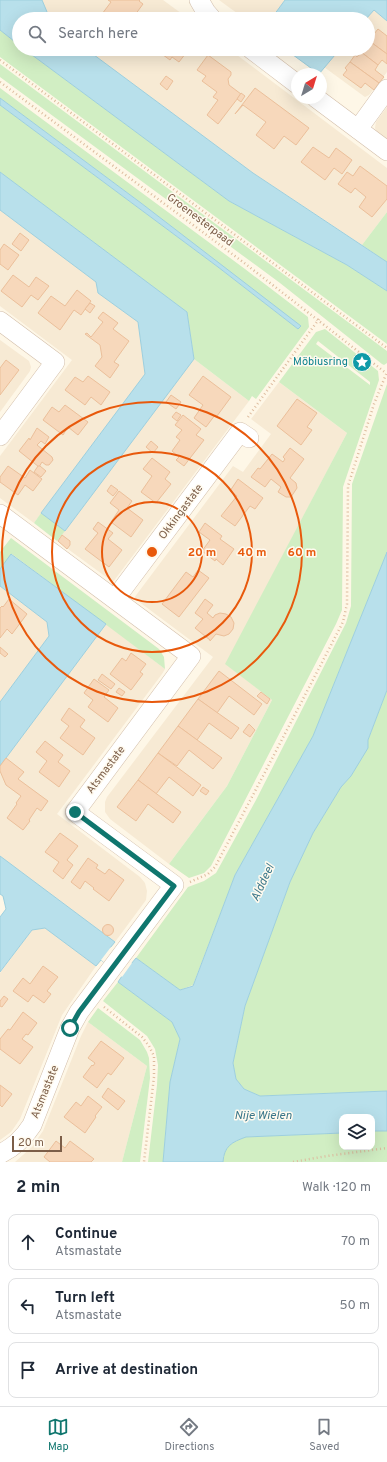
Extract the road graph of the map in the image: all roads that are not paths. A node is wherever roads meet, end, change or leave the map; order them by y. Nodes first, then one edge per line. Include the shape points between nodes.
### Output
1 (199, 0) edge
2 (206, 12) edge
3 (260, 56) edge
4 (291, 79) edge
5 (387, 89) edge
6 (324, 104) edge
7 (358, 129) junction
8 (387, 151) edge
9 (0, 321) edge
10 (245, 435) road end
11 (0, 436) edge
12 (3, 522) edge
13 (115, 600) junction
14 (0, 1154) edge

1 - 2 street
3 - 4 street
5 - 7 street
6 - 7 street
7 - 8 street
9 - 11 street via 55,362
10 - 13 street, Okkingastate
12 - 13 street, Atsmastate
13 - 14 street, Atsmastate via 191,656 75,812 174,886 79,1012 70,1028 32,1126 18,1143

